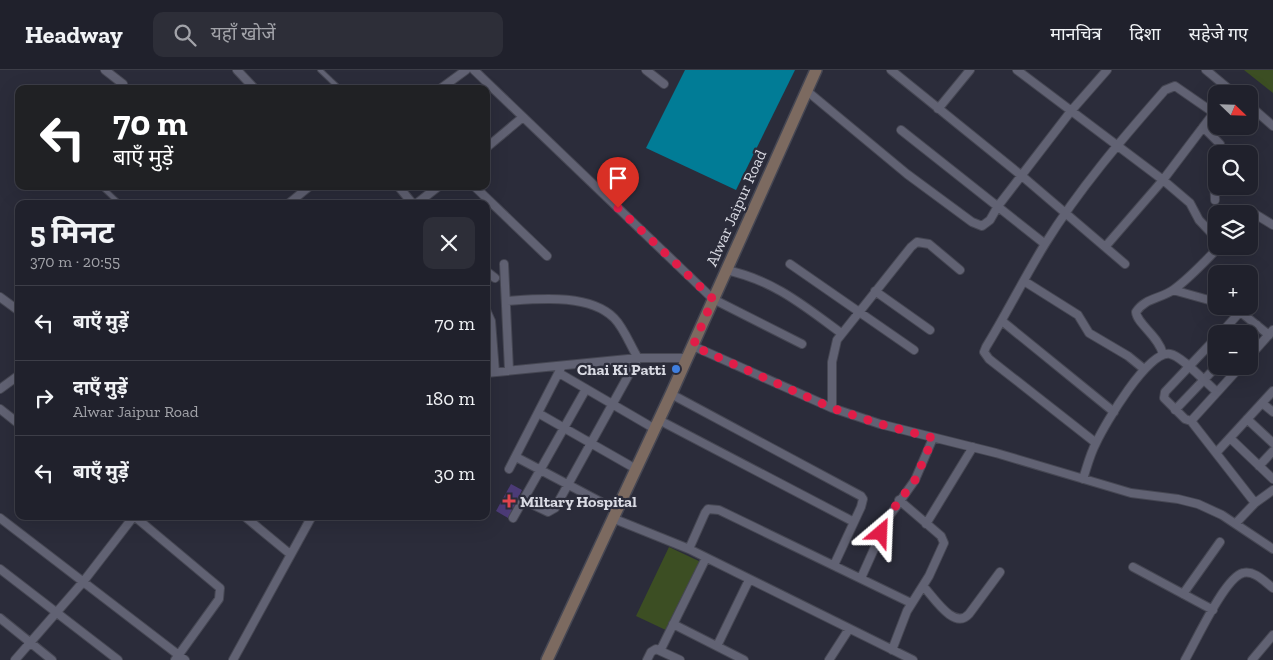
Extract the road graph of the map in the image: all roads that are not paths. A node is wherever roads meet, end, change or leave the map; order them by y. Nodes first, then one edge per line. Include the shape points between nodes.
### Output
1 (105, 70) edge
2 (237, 70) edge
3 (320, 70) edge
4 (466, 70) edge
5 (474, 70) edge
6 (646, 70) edge
7 (816, 70) edge
8 (891, 70) edge
9 (970, 70) edge
10 (1018, 70) edge
11 (1107, 70) edge
12 (1206, 70) edge
13 (123, 84) dead end
14 (664, 84) dead end
15 (251, 85) edge
16 (336, 85) edge
17 (445, 85) edge
18 (490, 85) edge
19 (490, 85) edge
20 (1224, 85) edge
21 (806, 91) junction
22 (1208, 107) edge
23 (938, 109) junction
24 (1071, 111) junction
25 (1258, 113) edge
26 (523, 117) junction
27 (1208, 121) edge
28 (1273, 126) edge
29 (1203, 128) junction
30 (901, 130) dead end
31 (490, 145) edge
32 (1117, 145) junction
33 (1220, 145) edge
34 (1022, 176) junction
35 (1163, 180) junction
36 (105, 190) edge
37 (305, 190) edge
38 (402, 190) edge
39 (433, 190) edge
40 (478, 190) edge
41 (1215, 195) edge
42 (116, 200) edge
43 (293, 200) edge
44 (410, 200) edge
45 (419, 200) edge
46 (489, 200) edge
47 (1215, 200) dead end
48 (490, 201) edge
49 (998, 206) junction
50 (1066, 213) junction
51 (1258, 215) edge
52 (1273, 225) edge
53 (1208, 230) edge
54 (1045, 244) junction
55 (1105, 247) junction
56 (1210, 255) edge
57 (547, 256) dead end
58 (504, 264) dead end
59 (790, 264) dead end
60 (1125, 264) dead end
61 (726, 270) junction
62 (960, 270) dead end
63 (490, 273) edge
64 (496, 278) dead end
65 (1024, 281) junction
66 (1173, 290) junction
67 (875, 291) junction
68 (0, 297) edge
69 (713, 299) junction
70 (1208, 300) edge
71 (506, 301) junction
72 (15, 308) edge
73 (858, 312) junction
74 (1237, 315) edge
75 (1246, 315) edge
76 (490, 319) edge
77 (1002, 321) junction
78 (1228, 325) edge
79 (1257, 325) edge
80 (1258, 326) edge
81 (930, 330) dead end
82 (1271, 332) edge
83 (841, 333) junction
84 (802, 344) dead end
85 (693, 346) junction
86 (1208, 347) edge
87 (1258, 347) edge
88 (914, 350) dead end
89 (1163, 354) junction
90 (638, 358) junction
91 (688, 358) junction
92 (1190, 367) junction
93 (561, 369) junction
94 (1144, 369) junction
95 (509, 370) junction
96 (495, 372) junction
97 (490, 373) edge
98 (1208, 375) edge
99 (1232, 375) edge
100 (15, 378) edge
101 (1203, 380) junction
102 (586, 388) junction
103 (0, 389) edge
104 (1273, 391) edge
105 (1217, 392) junction
106 (671, 394) junction
107 (1262, 403) junction
108 (612, 404) junction
109 (832, 408) junction
110 (0, 409) edge
111 (1175, 410) junction
112 (1114, 412) junction
113 (1273, 412) edge
114 (538, 413) junction
115 (1247, 419) junction
116 (15, 421) edge
117 (1191, 421) junction
118 (657, 424) junction
119 (564, 427) junction
120 (933, 438) junction
121 (1230, 438) junction
122 (1096, 442) junction
123 (592, 443) junction
124 (1273, 443) edge
125 (973, 447) junction
126 (1273, 451) edge
127 (1216, 453) junction
128 (516, 456) junction
129 (1259, 466) junction
130 (510, 469) dead end
131 (636, 469) junction
132 (540, 470) junction
133 (1083, 479) junction
134 (1273, 479) edge
135 (568, 485) junction
136 (1273, 490) edge
137 (523, 500) junction
138 (899, 500) junction
139 (1256, 503) junction
140 (614, 514) junction
141 (0, 518) edge
142 (513, 518) dead end
143 (131, 520) edge
144 (139, 520) edge
145 (249, 520) edge
146 (310, 520) edge
147 (854, 522) junction
148 (1236, 523) junction
149 (926, 524) junction
150 (1220, 542) dead end
151 (689, 549) junction
152 (1273, 549) edge
153 (290, 554) junction
154 (706, 558) junction
155 (834, 565) junction
156 (1133, 567) dead end
157 (0, 569) edge
158 (1000, 572) dead end
159 (861, 578) junction
160 (749, 580) junction
161 (84, 582) junction
162 (923, 586) junction
163 (1273, 588) edge
164 (1183, 594) junction
165 (911, 603) junction
166 (1213, 610) junction
167 (56, 613) junction
168 (0, 618) edge
169 (673, 624) junction
170 (849, 629) junction
171 (1273, 635) edge
172 (30, 642) junction
173 (717, 646) junction
174 (661, 649) junction
175 (892, 650) junction
176 (180, 659) edge
177 (15, 660) edge
178 (52, 660) edge
179 (118, 660) edge
180 (233, 660) edge
181 (548, 660) edge
182 (647, 660) edge
183 (680, 660) edge
184 (744, 660) edge
185 (828, 660) edge
186 (913, 660) edge
187 (1185, 660) edge
188 (1252, 660) edge

1 - 13 street
2 - 15 street
3 - 16 lane
4 - 17 street
5 - 18 street
6 - 14 street
7 - 21 main road, Alwar Jaipur Road
8 - 23 street
9 - 23 street
10 - 24 street
11 - 24 street
12 - 20 street
19 - 26 street
21 - 49 street via 907,174 972,222 982,226 986,224
21 - 61 main road, Alwar Jaipur Road
22 - 32 street via 1183,90 1170,86
23 - 34 street
24 - 32 street
24 - 34 street
25 - 28 street
26 - 31 street
26 - 69 street
27 - 29 street
29 - 33 street
29 - 35 street
30 - 49 street
32 - 35 street
32 - 50 street
34 - 49 street
34 - 50 street
35 - 53 street via 1190,203
35 - 55 street
36 - 42 lane
37 - 43 street
38 - 44 street
39 - 45 street
40 - 46 street
41 - 47 street
48 - 57 street
49 - 54 street
50 - 54 street
50 - 55 street
51 - 52 street
54 - 65 street
55 - 60 street
56 - 66 street
58 - 71 street
59 - 73 street
61 - 69 main road, Alwar Jaipur Road
61 - 83 street via 778,288
62 - 67 street via 929,244 917,242
63 - 64 street
65 - 77 street
65 - 94 street via 1078,315 1089,333
66 - 70 street
66 - 89 street via 1147,301 1136,312 1141,323 1156,338
67 - 73 street
67 - 81 street
68 - 72 street
69 - 84 street
69 - 85 main road, Alwar Jaipur Road
71 - 90 street via 545,298 581,302 599,308 615,319
71 - 95 street
73 - 83 street
73 - 88 street
74 - 78 street
75 - 79 street
76 - 96 street
77 - 112 street
77 - 122 street via 986,347 985,355
80 - 82 street
82 - 87 street
83 - 109 street via 832,356
85 - 91 main road, Alwar Jaipur Road
85 - 109 street
86 - 92 street
89 - 92 street via 1181,358
89 - 94 street
90 - 91 street
90 - 93 street
90 - 108 street
91 - 106 main road, Alwar Jaipur Road
92 - 101 street
92 - 111 street via 1165,392 1164,398
93 - 95 street
93 - 102 street
93 - 114 street
94 - 112 street
95 - 96 street
96 - 97 street
98 - 101 street
99 - 105 street
100 - 103 street
101 - 105 street
101 - 111 street
102 - 108 street
102 - 119 street
104 - 107 street
105 - 117 street
106 - 118 main road, Alwar Jaipur Road
106 - 147 street via 858,494 863,503
107 - 113 street
107 - 115 street
108 - 118 street
108 - 123 street
109 - 120 street
110 - 116 street
111 - 117 street
112 - 122 street
114 - 119 street
114 - 128 street
115 - 121 street
115 - 124 street
117 - 127 street
118 - 131 main road, Alwar Jaipur Road
118 - 147 street
119 - 123 street
119 - 132 street
120 - 125 street
120 - 138 street via 915,480
121 - 127 street
121 - 129 street
122 - 133 street
123 - 131 street
123 - 135 street
125 - 133 street
125 - 149 street
126 - 129 street
127 - 139 street
128 - 130 street
128 - 132 street
129 - 134 street
131 - 140 main road, Alwar Jaipur Road
132 - 135 street
132 - 137 street
133 - 148 street via 1131,493 1178,498
135 - 137 street via 555,508 548,512
135 - 140 street
136 - 139 street
137 - 142 street
138 - 149 street
138 - 159 street
139 - 148 street
140 - 151 street
140 - 181 main road, Alwar Jaipur Road
141 - 161 street
143 - 161 street
144 - 176 street via 220,588 219,599
145 - 153 street
146 - 153 street
147 - 155 street
148 - 152 street
149 - 162 street via 941,536 944,543
150 - 164 street
151 - 154 street
151 - 155 street via 704,513 712,509
153 - 180 street
154 - 160 street
154 - 169 street
155 - 159 street
156 - 164 street
157 - 167 street
158 - 162 street via 970,614 960,619 948,613
159 - 165 street
160 - 170 street
160 - 173 street
161 - 167 street
161 - 176 street
162 - 165 street
163 - 166 street via 1261,578 1244,572 1228,586
164 - 166 street
165 - 175 street
166 - 187 street
167 - 172 street
167 - 179 street
168 - 172 street
169 - 173 street
169 - 174 street
170 - 175 street
170 - 185 street
171 - 188 street
172 - 177 street
172 - 178 street
173 - 184 street
174 - 182 street via 651,652
174 - 183 street
175 - 186 street

